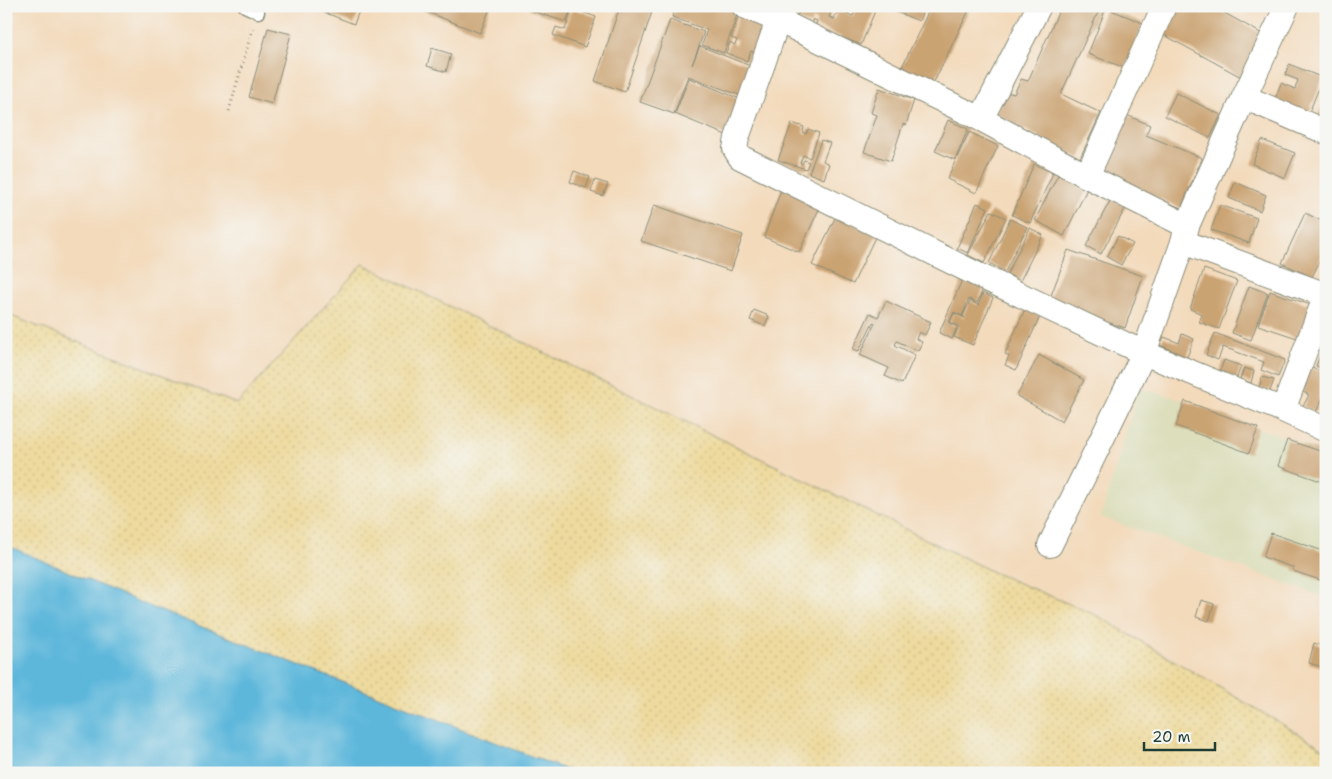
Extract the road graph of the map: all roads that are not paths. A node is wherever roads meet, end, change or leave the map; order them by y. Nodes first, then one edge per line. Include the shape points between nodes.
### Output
1 (245, 6) edge
2 (744, 6) edge
3 (1039, 6) edge
4 (1164, 6) edge
5 (1286, 6) edge
6 (258, 12) road end
7 (780, 13) edge
8 (1244, 97) junction
9 (980, 119) junction
10 (1326, 132) edge
11 (1087, 176) junction
12 (1185, 234) junction
13 (1144, 353) junction
14 (1283, 410) junction
15 (1326, 430) edge
16 (1050, 545) dead end

1 - 6 lane
2 - 7 street
3 - 9 street
4 - 11 street
5 - 8 street
7 - 9 street
7 - 13 street via 737,138 735,149 740,157 967,270
8 - 10 street
8 - 12 street
9 - 11 street
11 - 12 street
12 - 13 street
12 - 14 street via 1326,295
13 - 14 street
13 - 16 street
14 - 15 street

